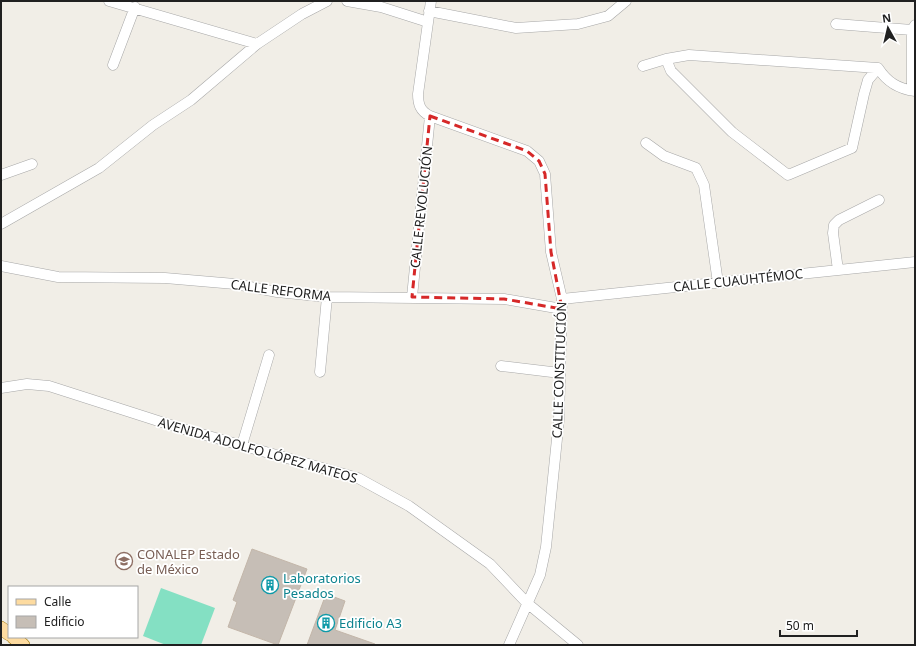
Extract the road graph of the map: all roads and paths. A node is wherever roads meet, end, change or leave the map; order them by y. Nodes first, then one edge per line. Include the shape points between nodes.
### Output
1 (109, 1) edge
2 (327, 1) edge
3 (347, 1) edge
4 (626, 1) edge
5 (430, 6) edge
6 (135, 7) junction
7 (428, 22) junction
8 (836, 24) dead end
9 (914, 27) edge
10 (257, 44) junction
11 (666, 59) junction
12 (114, 65) dead end
13 (643, 66) dead end
14 (878, 68) junction
15 (914, 91) edge
16 (430, 116) junction
17 (646, 143) dead end
18 (32, 164) dead end
19 (1, 176) edge
20 (879, 200) dead end
21 (1, 224) edge
22 (915, 262) edge
23 (1, 266) edge
24 (838, 270) junction
25 (718, 282) junction
26 (327, 297) junction
27 (412, 298) junction
28 (562, 304) junction
29 (269, 355) dead end
30 (500, 366) dead end
31 (320, 372) dead end
32 (560, 373) junction
33 (1, 388) edge
34 (242, 445) junction
35 (527, 603) junction
36 (13, 638) edge
37 (23, 645) edge
38 (509, 645) edge
39 (578, 645) edge

1 - 6 street
2 - 10 street via 302,14
3 - 7 street via 381,7
4 - 5 street via 608,16 578,24 516,28
5 - 7 street
6 - 10 street
6 - 12 street
7 - 16 street via 418,104 423,112
8 - 9 street
9 - 15 street
10 - 21 street via 191,100 153,125 99,168
11 - 13 street
11 - 14 street via 689,55
11 - 14 street via 671,71 732,132 788,175 852,148 868,80
14 - 15 street via 886,79 898,87
16 - 27 street, CALLE REVOLUCIÓN
16 - 28 street, CALLE CONSTITUCIÓN via 527,151 539,161 545,174 551,252
17 - 25 street via 664,156 696,168 704,185
18 - 19 street
20 - 24 street via 834,225
22 - 24 street, CALLE CUAUHTÉMOC
23 - 26 street, CALLE REFORMA via 58,276 173,279 235,284 277,292
24 - 25 street, CALLE CUAUHTÉMOC
25 - 28 street, CALLE CUAUHTÉMOC
26 - 27 street, CALLE REFORMA
26 - 31 street
27 - 28 street, CALLE REFORMA via 504,299
28 - 32 street, CALLE CONSTITUCIÓN
29 - 34 street
30 - 32 street
32 - 35 street, CALLE CONSTITUCIÓN via 559,418 546,546 540,576
33 - 34 street, AVENIDA ADOLFO LÓPEZ MATEOS via 27,384 50,386
34 - 35 street, AVENIDA ADOLFO LÓPEZ MATEOS via 358,478 409,506 490,564
35 - 38 street, CALLE CONSTITUCIÓN
35 - 39 street, AVENIDA ADOLFO LÓPEZ MATEOS
36 - 37 main road

